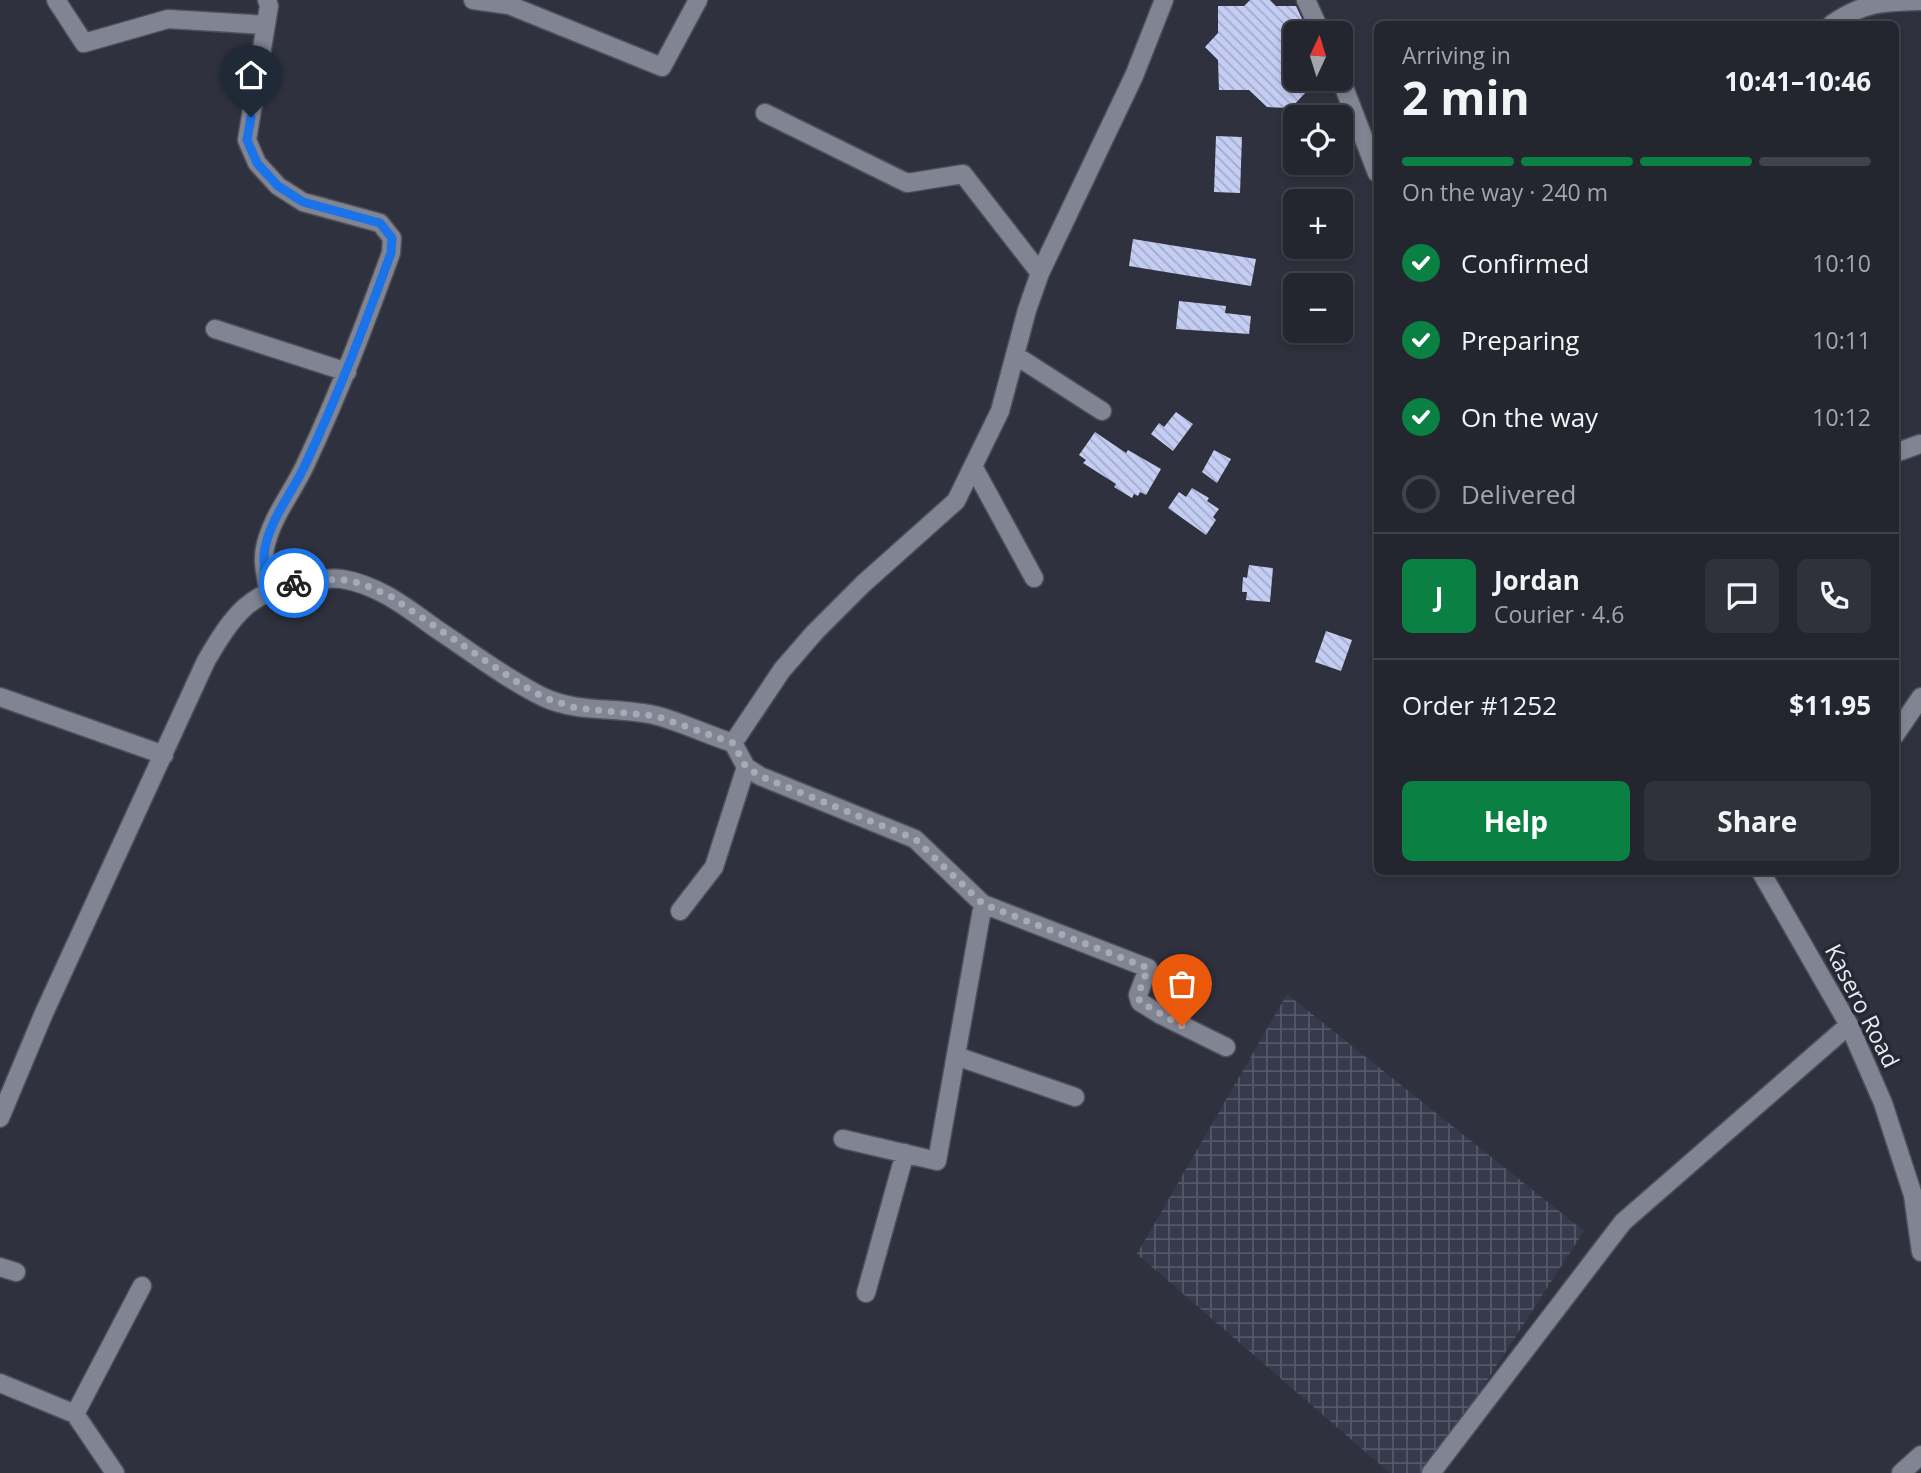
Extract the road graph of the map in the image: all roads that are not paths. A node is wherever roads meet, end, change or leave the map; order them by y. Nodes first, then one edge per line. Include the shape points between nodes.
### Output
1 (56, 0) edge
2 (267, 0) edge
3 (473, 0) edge
4 (698, 0) edge
5 (1164, 0) edge
6 (1306, 0) edge
7 (1921, 1) edge
8 (1316, 21) edge
9 (1836, 21) edge
10 (266, 25) junction
11 (1347, 91) edge
12 (765, 113) dead end
13 (1371, 135) edge
14 (1374, 154) edge
15 (1040, 273) junction
16 (215, 329) dead end
17 (1015, 355) junction
18 (347, 372) junction
19 (1102, 411) dead end
20 (1920, 444) edge
21 (1899, 452) edge
22 (974, 468) junction
23 (1034, 578) dead end
24 (268, 590) junction
25 (0, 697) edge
26 (1921, 697) edge
27 (1899, 729) edge
28 (733, 743) junction
29 (164, 755) junction
30 (746, 767) junction
31 (1763, 875) edge
32 (983, 904) junction
33 (680, 911) dead end
34 (1849, 1025) junction
35 (1226, 1047) dead end
36 (956, 1056) junction
37 (1075, 1097) dead end
38 (0, 1118) edge
39 (843, 1139) dead end
40 (905, 1153) junction
41 (1921, 1252) edge
42 (142, 1286) dead end
43 (866, 1293) dead end
44 (0, 1383) edge
45 (75, 1414) junction
46 (1921, 1455) edge
47 (115, 1473) edge
48 (1431, 1473) edge
49 (1901, 1473) edge

1 - 10 street via 84,43 168,19
2 - 10 street
3 - 4 street via 509,5 663,67
5 - 15 street via 1134,76
6 - 8 street
7 - 9 street via 1854,9
10 - 18 street via 247,140 257,163 278,186 303,202 380,223 392,238 391,253
11 - 13 street
12 - 15 street via 907,183 963,174
13 - 14 street
15 - 17 street
16 - 18 street
17 - 19 street
17 - 22 street via 1000,411
18 - 24 street via 265,547
20 - 21 street
22 - 23 street
22 - 28 street via 956,501 807,641
24 - 28 street via 340,579 363,584 390,596 545,698 576,708 656,716
24 - 29 street via 225,628
25 - 29 street
26 - 27 street
28 - 30 street
29 - 38 street
30 - 32 street via 915,839
30 - 33 street via 714,867
31 - 34 street, Kasero Road
32 - 35 street via 1148,968 1138,995 1140,1002
32 - 36 street
34 - 41 street, Kasero Road via 1883,1103 1913,1195
34 - 48 street via 1623,1222
36 - 37 street
36 - 40 street via 937,1161
39 - 40 street
40 - 43 street
42 - 45 street
44 - 45 street
45 - 47 street
46 - 49 street

